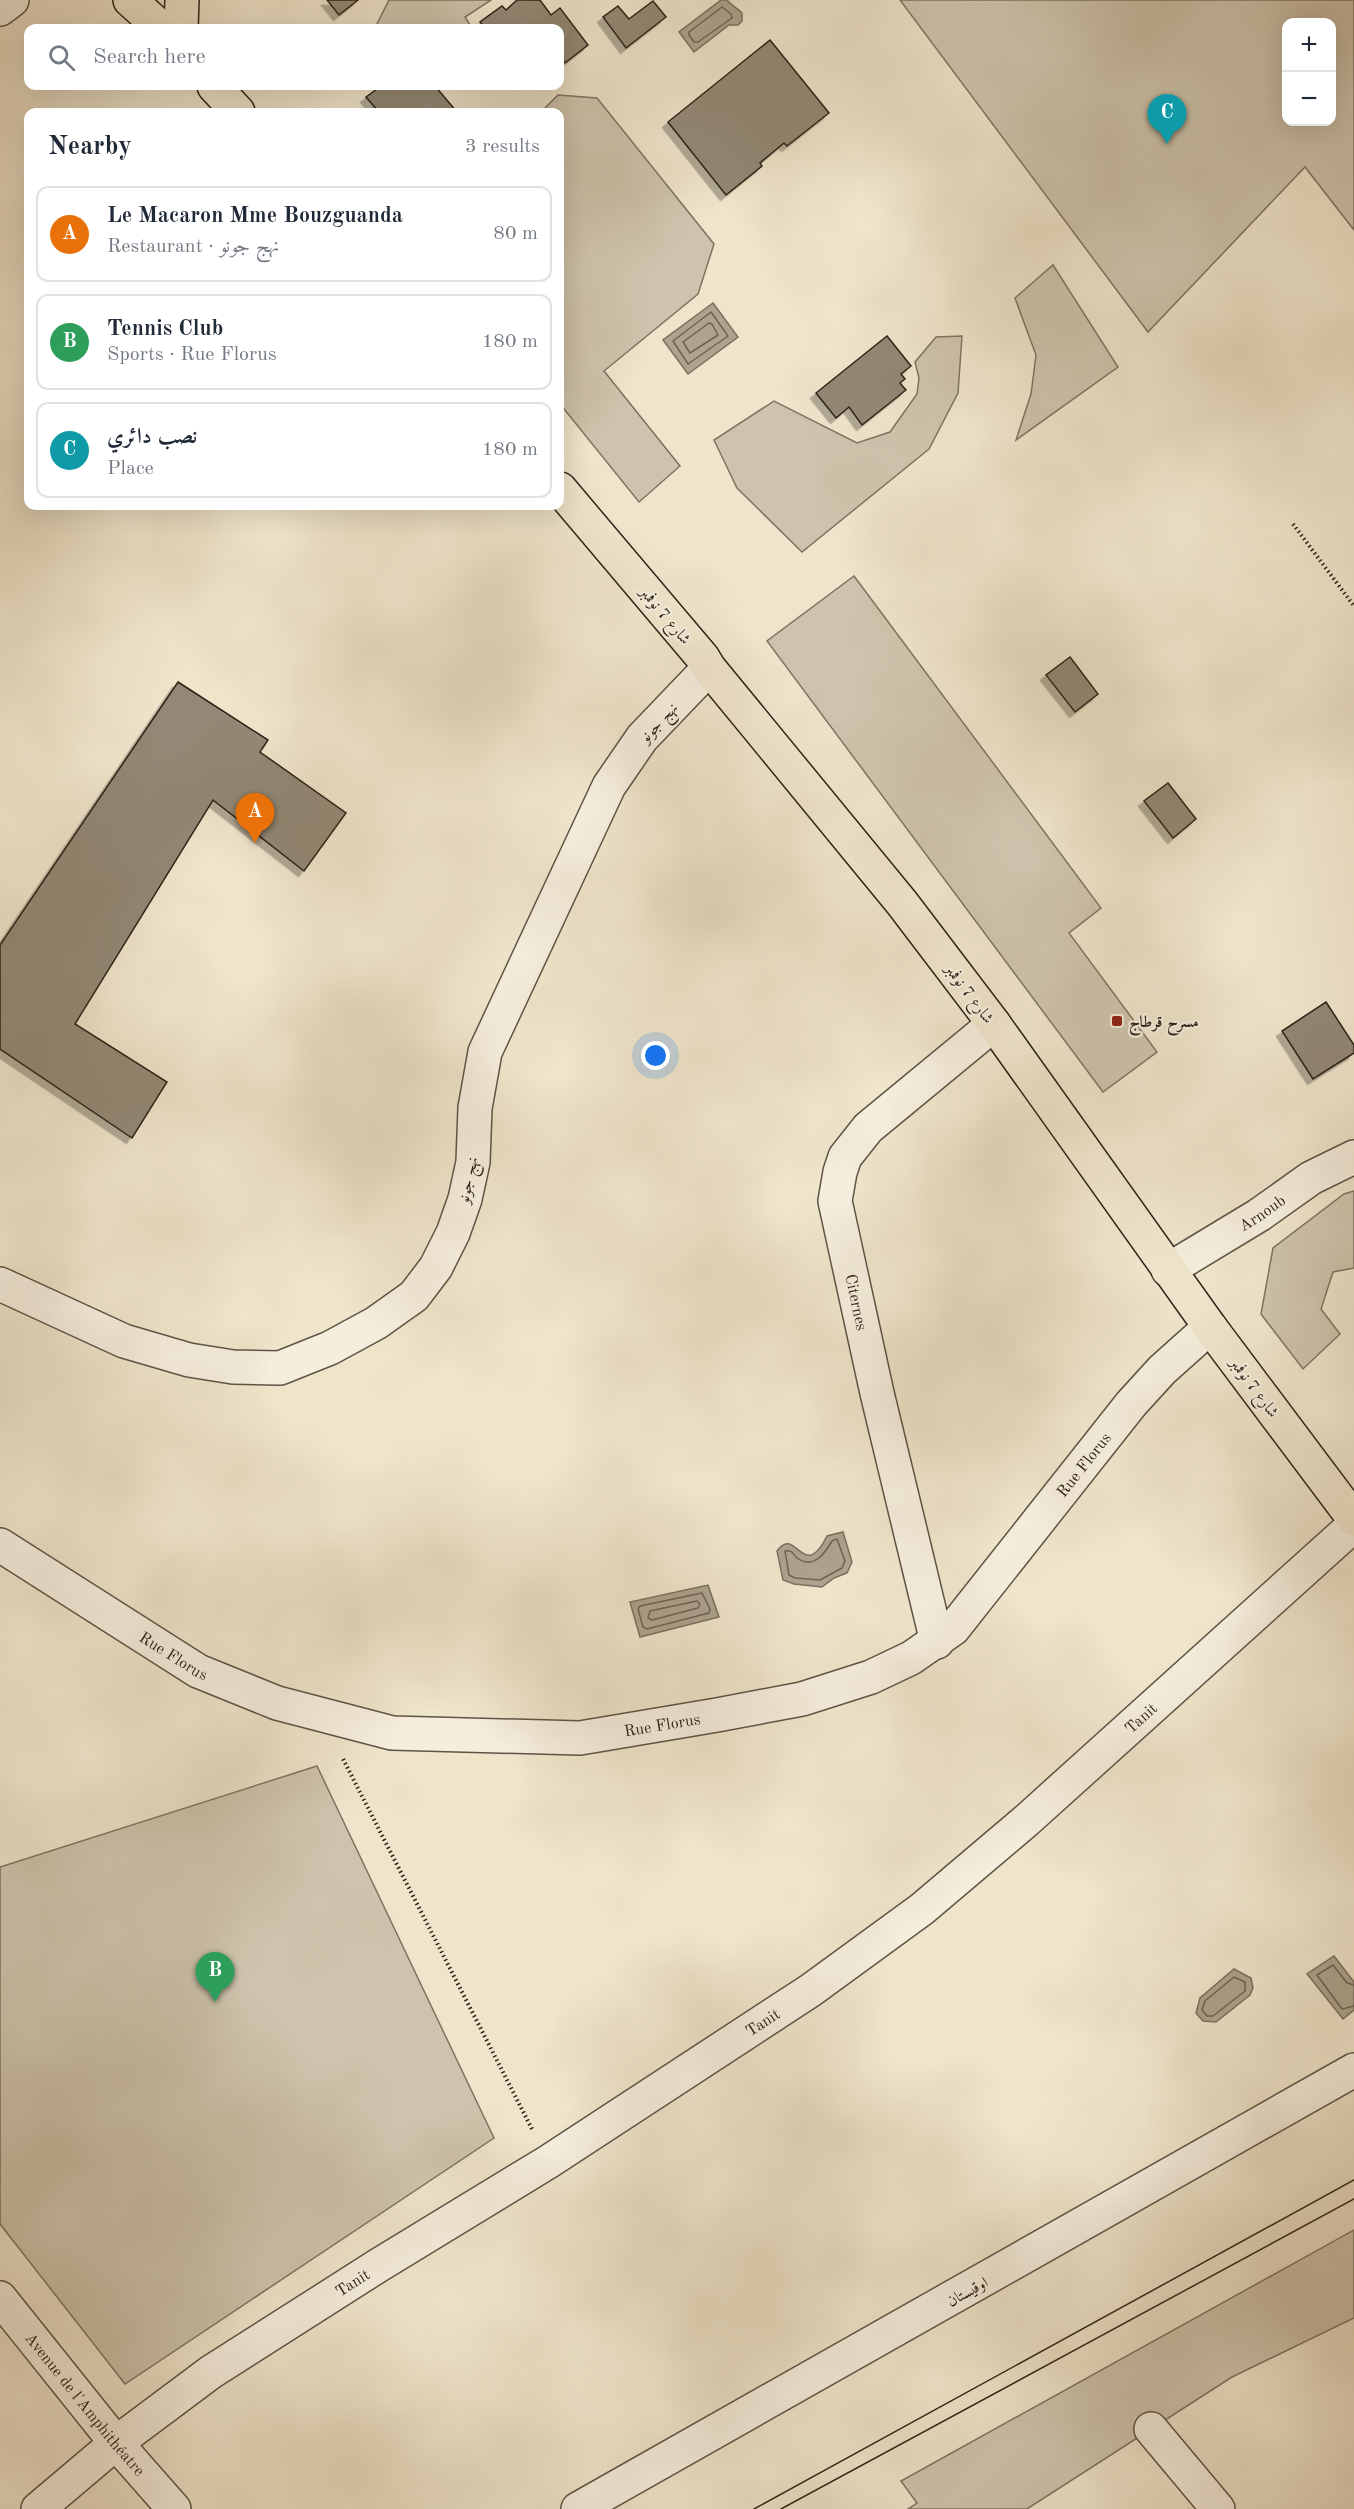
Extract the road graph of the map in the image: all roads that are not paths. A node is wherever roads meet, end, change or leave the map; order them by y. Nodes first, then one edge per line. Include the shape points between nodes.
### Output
1 (12, 0) edge
2 (130, 0) edge
3 (182, 0) edge
4 (0, 9) edge
5 (157, 24) edge
6 (181, 24) edge
7 (218, 90) edge
8 (234, 108) edge
9 (564, 494) edge
10 (709, 668) junction
11 (994, 1024) junction
12 (1354, 1157) edge
13 (1168, 1270) junction
14 (0, 1284) edge
15 (1210, 1327) junction
16 (1354, 1519) edge
17 (1354, 1525) edge
18 (0, 1545) edge
19 (937, 1642) junction
20 (1354, 2070) edge
21 (0, 2298) edge
22 (1151, 2429) dead end
23 (116, 2443) junction
24 (38, 2509) edge
25 (174, 2509) edge
26 (578, 2509) edge
27 (1218, 2509) edge

1 - 4 street
2 - 5 main road
3 - 6 main road
7 - 8 main road
9 - 10 main road, شارع 7 نوفمبر
10 - 11 main road, شارع 7 نوفمبر via 902,903
10 - 14 street, نهج جونو via 642,738 609,786 485,1052 465,1199 436,1267 414,1296 330,1348 280,1368 233,1368 124,1341
11 - 13 main road, شارع 7 نوفمبر
11 - 19 street, Citernes via 868,1128 845,1157 835,1201
12 - 13 street, Arnoub via 1311,1178
13 - 15 main road, شارع 7 نوفمبر
15 - 16 main road, شارع 7 نوفمبر
15 - 19 street, Rue Florus via 1131,1404 953,1629
17 - 23 street, Tanit via 1027,1820 922,1909 811,1990 548,2162 211,2372
18 - 19 street, Rue Florus via 198,1671 277,1703 392,1732 580,1738 802,1699 871,1677
20 - 26 street, اوقيستان
21 - 23 street, Avenue de l'Amphithéatre
22 - 27 street
23 - 24 street, Tanit
23 - 25 street, Avenue de l'Amphithéatre

